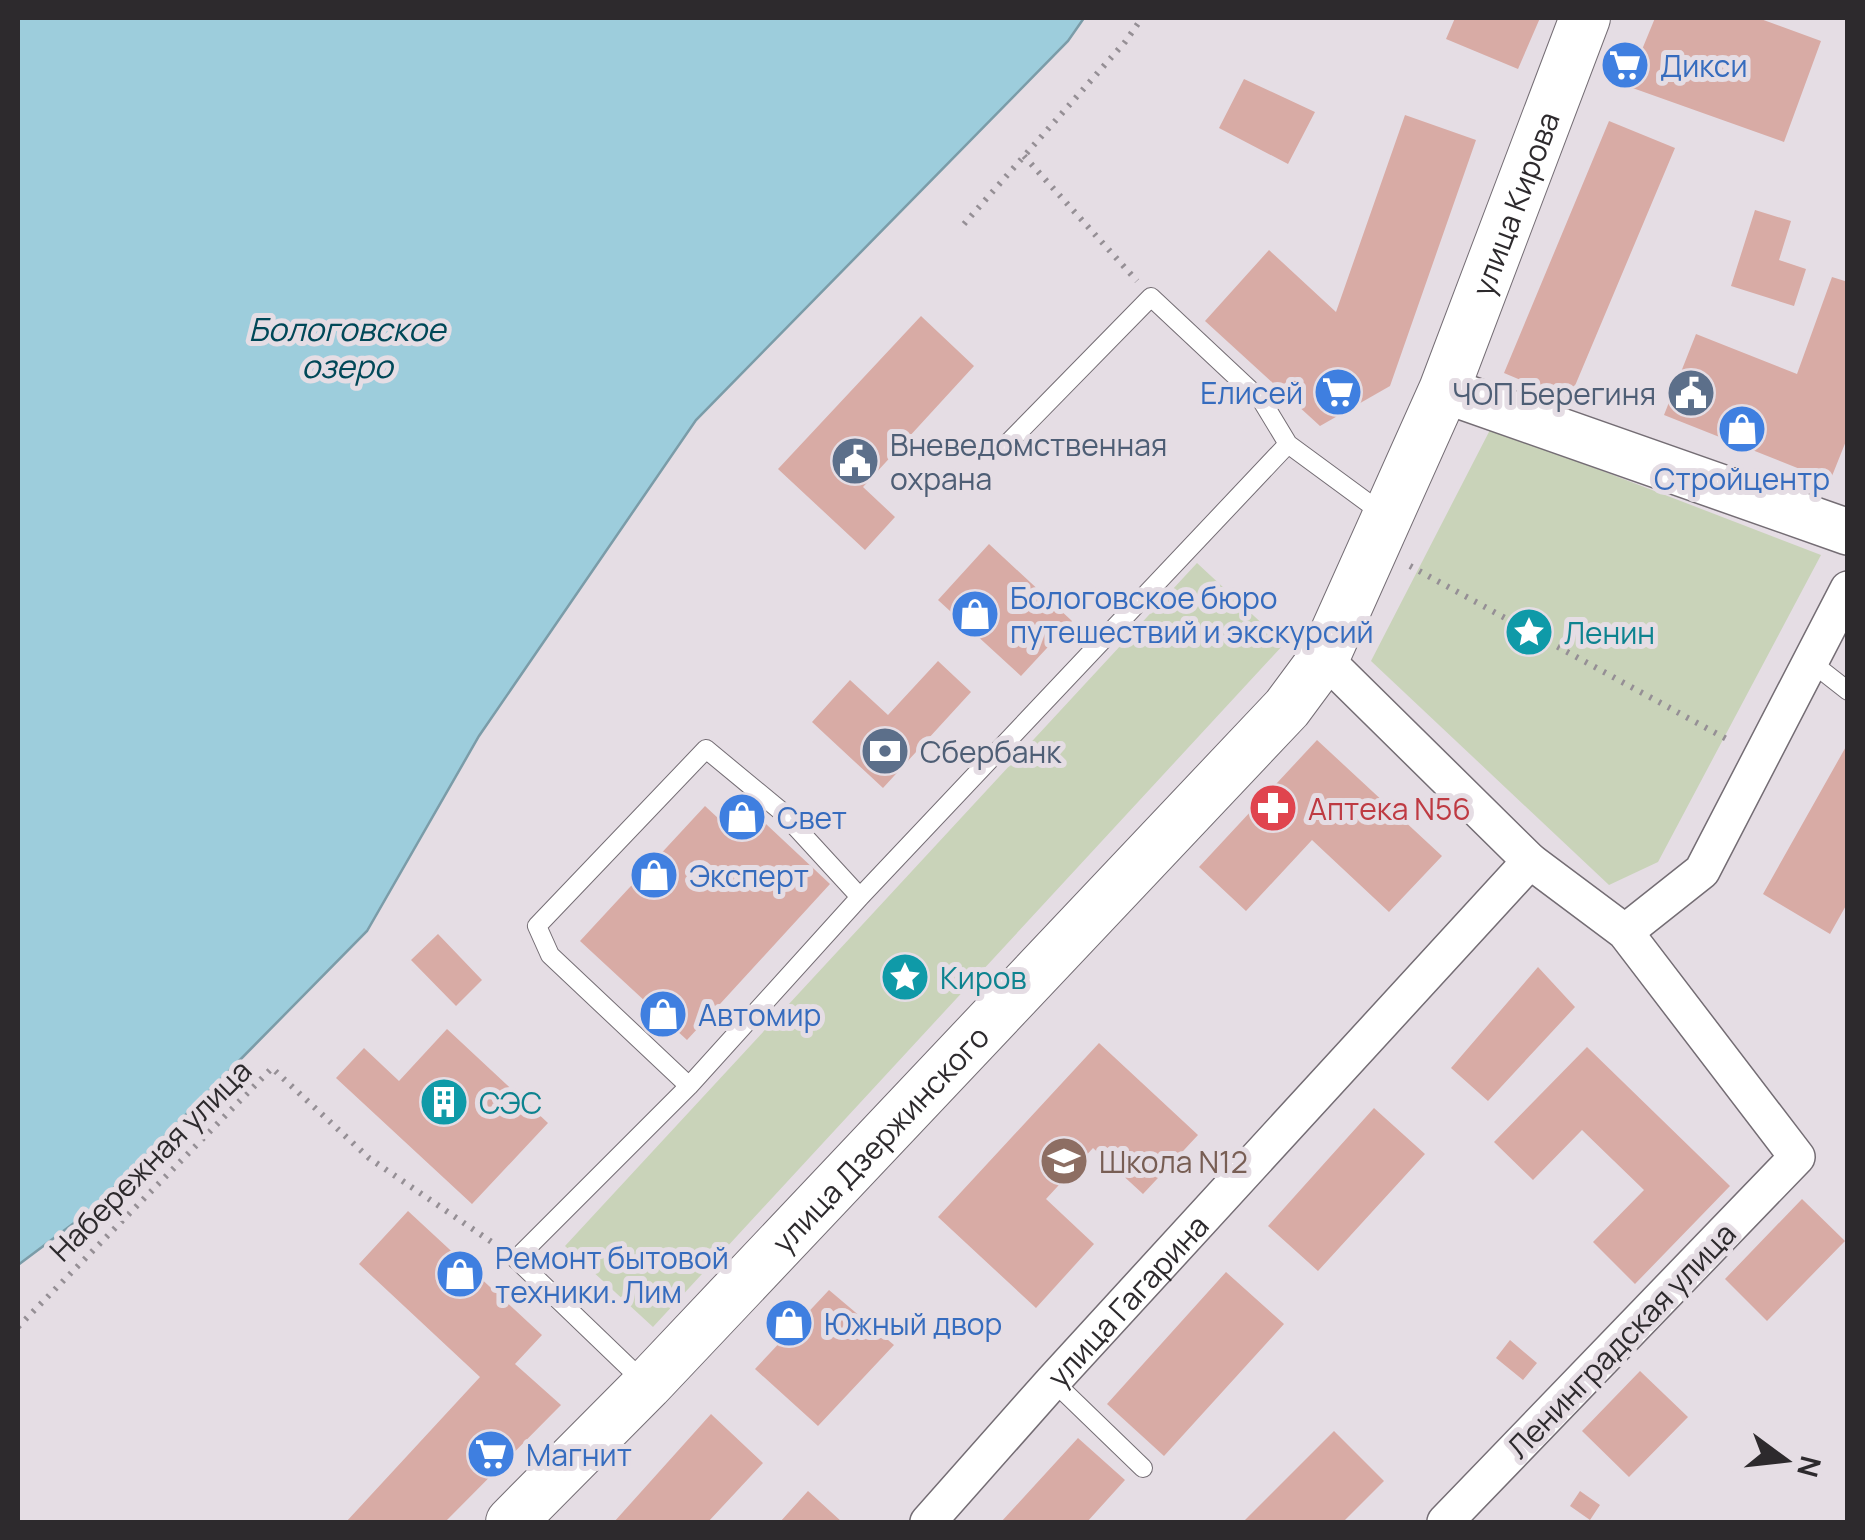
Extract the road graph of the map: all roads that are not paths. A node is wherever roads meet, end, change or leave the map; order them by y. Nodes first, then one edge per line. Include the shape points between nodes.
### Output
1 (1585, 18) edge
2 (1444, 390) junction
3 (1008, 442) dead end
4 (1288, 444) junction
5 (1380, 531) junction
6 (1848, 532) edge
7 (1848, 588) edge
8 (1324, 658) junction
9 (1811, 662) junction
10 (1848, 692) edge
11 (1530, 861) junction
12 (860, 897) junction
13 (1626, 932) junction
14 (690, 1086) junction
15 (1053, 1381) junction
16 (647, 1385) junction
17 (1143, 1468) dead end
18 (511, 1522) edge
19 (928, 1522) edge
20 (1445, 1522) edge

1 - 2 main road, улица Кирова
2 - 5 main road, улица Кирова
2 - 6 street
3 - 4 lane via 1151,296 1262,401
4 - 5 lane
4 - 12 lane
5 - 8 main road, улица Дзержинского
7 - 9 street
8 - 11 street
8 - 16 main road, улица Дзержинского via 1287,708
9 - 10 lane
9 - 13 street via 1702,871
11 - 13 street
11 - 15 street, улица Гагарина
12 - 14 lane
12 - 14 lane via 781,811 706,749 537,926 550,955
13 - 20 street, Ленинградская улица via 1797,1157
14 - 16 lane via 516,1259
15 - 17 lane
15 - 19 street, улица Гагарина
16 - 18 main road, улица Дзержинского

